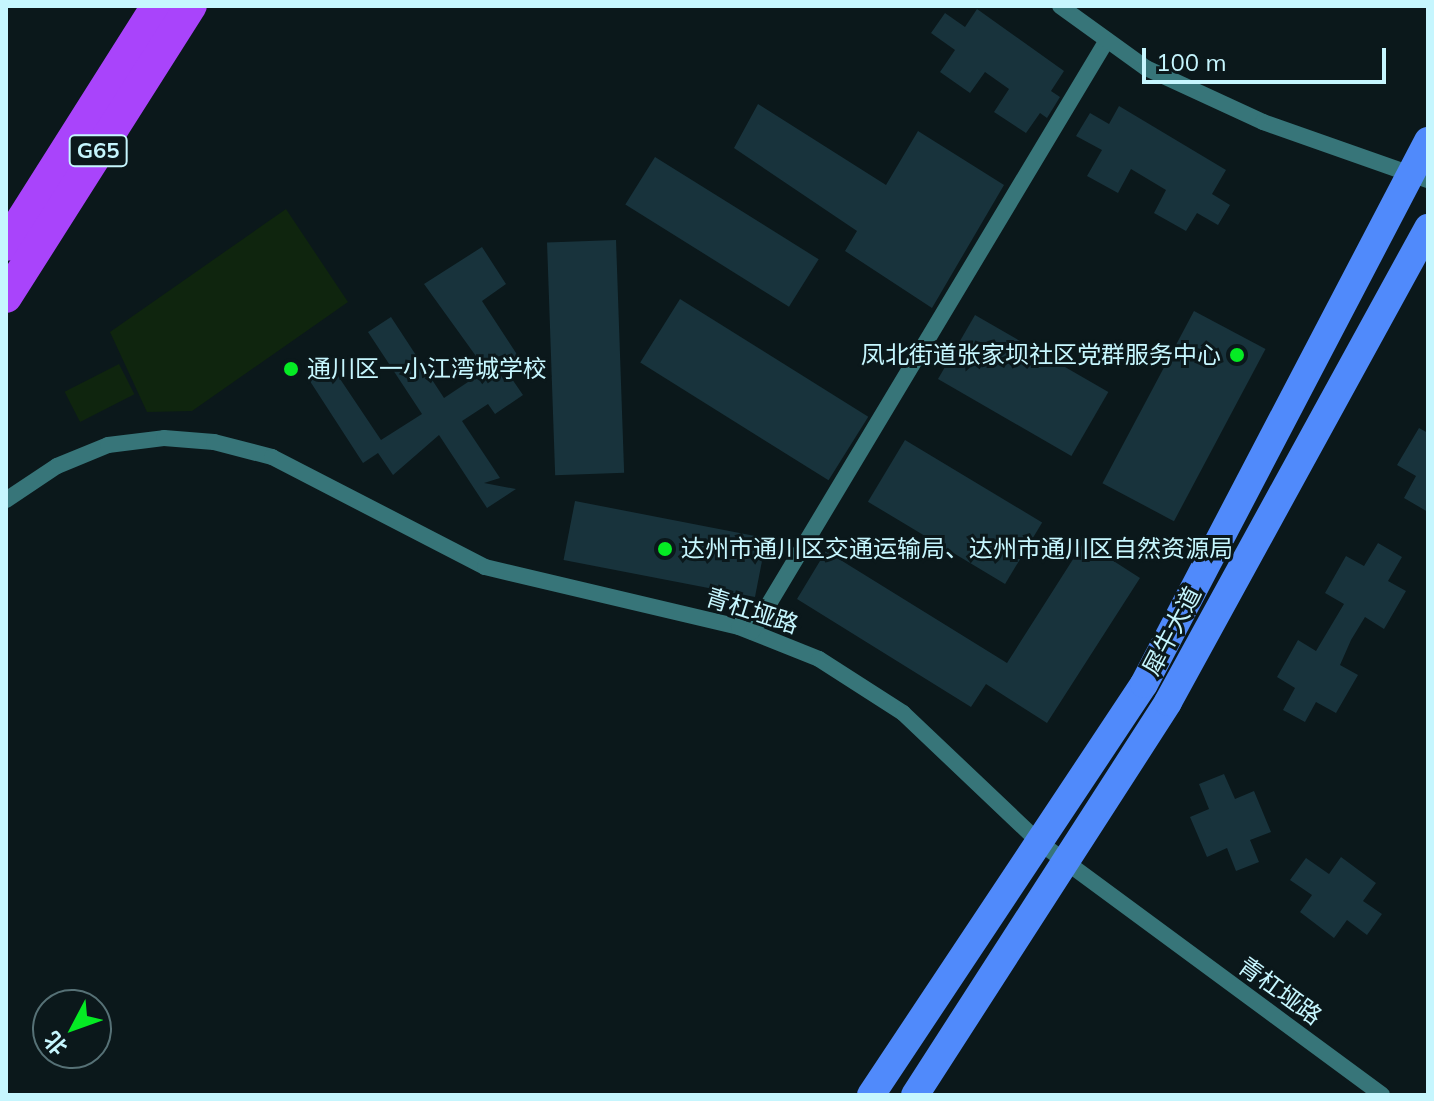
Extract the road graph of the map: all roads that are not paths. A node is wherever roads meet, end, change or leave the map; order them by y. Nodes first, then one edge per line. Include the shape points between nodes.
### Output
1 (157, 6) edge
2 (191, 6) edge
3 (1060, 6) edge
4 (1107, 40) junction
5 (1428, 141) edge
6 (1420, 178) edge
7 (1428, 228) edge
8 (6, 245) edge
9 (6, 297) edge
10 (6, 500) edge
11 (752, 632) junction
12 (1039, 842) junction
13 (1066, 864) junction
14 (871, 1095) edge
15 (915, 1095) edge
16 (1382, 1095) edge

1 - 8 highway, G65
2 - 9 highway, G65
3 - 4 street
4 - 6 street via 1146,68 1263,122
4 - 11 street
5 - 6 main road, 犀牛大道
6 - 12 main road, 犀牛大道 via 1144,684
7 - 13 main road, 犀牛大道 via 1168,702
10 - 11 street, 青杠垭路 via 57,466 108,445 164,438 214,442 272,457 485,567
11 - 12 street, 青杠垭路 via 819,659 903,713
12 - 13 street, 青杠垭路
12 - 14 main road, 犀牛大道
13 - 15 main road, 犀牛大道
13 - 16 street, 青杠垭路

